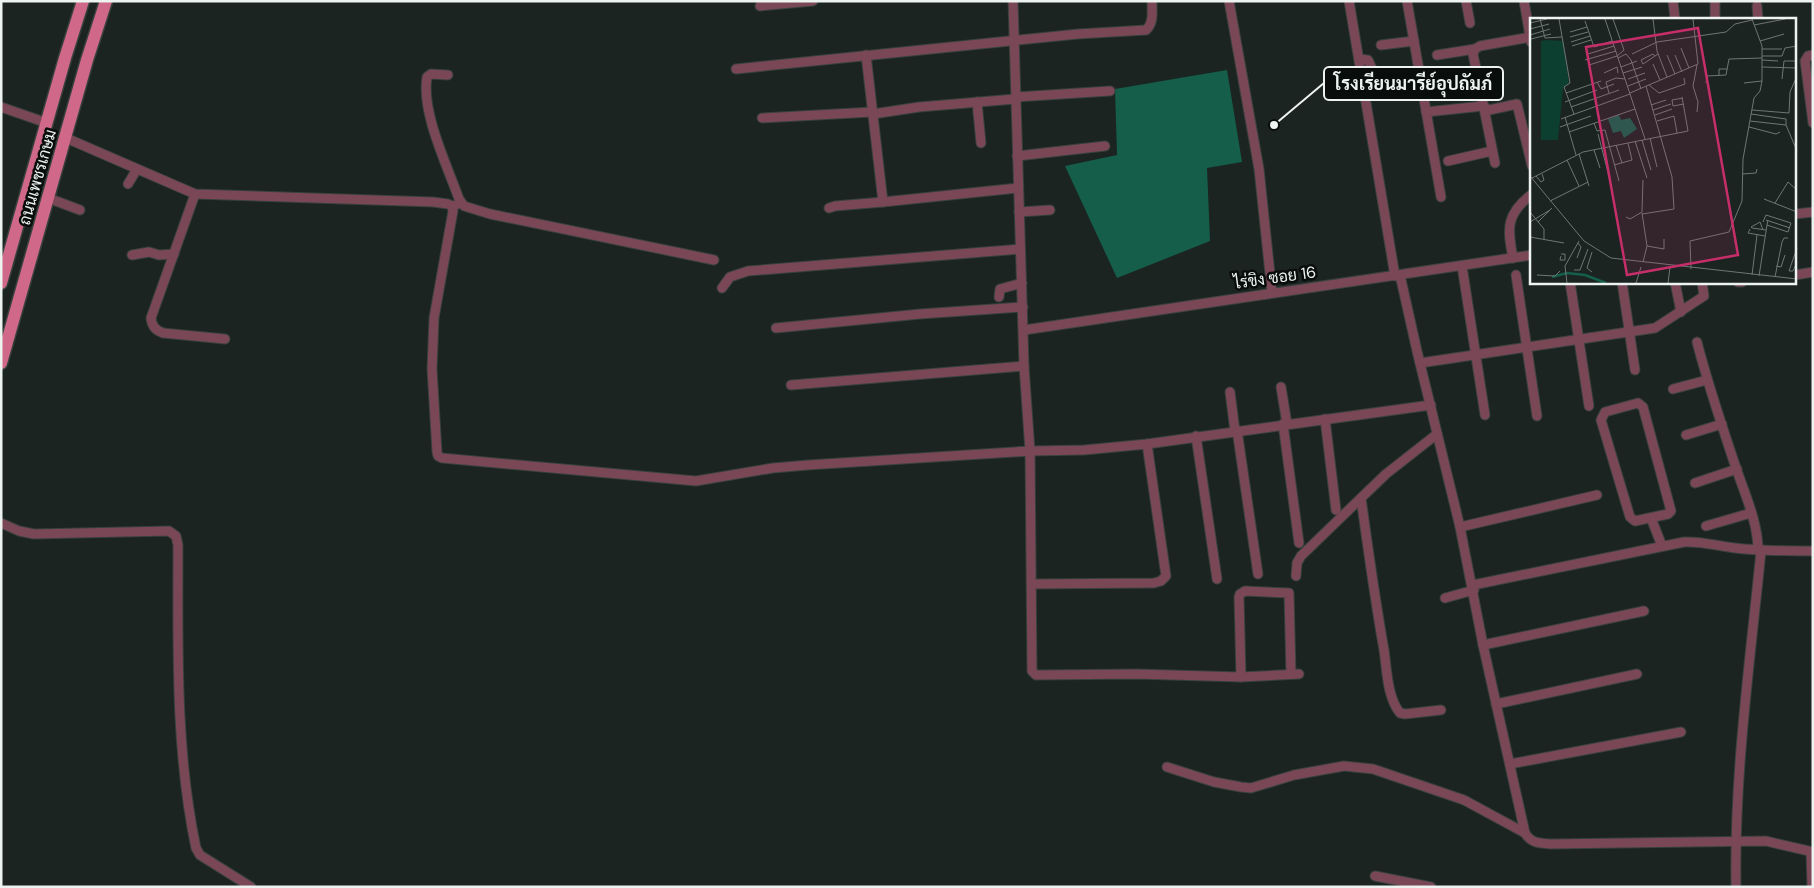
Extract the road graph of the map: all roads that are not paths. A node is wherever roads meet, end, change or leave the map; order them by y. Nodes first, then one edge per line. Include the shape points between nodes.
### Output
1 (83, 1) edge
2 (106, 1) edge
3 (813, 1) edge
4 (1013, 1) edge
5 (1152, 1) edge
6 (1229, 1) edge
7 (1349, 1) edge
8 (1406, 1) edge
9 (1466, 1) edge
10 (1524, 1) edge
11 (1673, 1) edge
12 (1715, 1) edge
13 (760, 6) dead end
14 (1757, 6) dead end
15 (1675, 18) edge
16 (1715, 18) edge
17 (1758, 18) edge
18 (1470, 23) dead end
19 (1530, 34) edge
20 (1530, 39) edge
21 (1014, 40) junction
22 (1414, 41) junction
23 (1381, 45) dead end
24 (1475, 49) junction
25 (866, 55) junction
26 (1813, 55) edge
27 (1437, 56) dead end
28 (1359, 59) junction
29 (736, 69) dead end
30 (448, 75) dead end
31 (1393, 89) dead end
32 (1110, 91) dead end
33 (1015, 98) junction
34 (977, 102) junction
35 (1483, 106) junction
36 (1, 107) edge
37 (1426, 112) junction
38 (873, 113) junction
39 (762, 118) dead end
40 (47, 123) junction
41 (1813, 123) edge
42 (66, 138) junction
43 (980, 143) dead end
44 (1105, 146) dead end
45 (1530, 150) edge
46 (1492, 151) junction
47 (1017, 156) junction
48 (1448, 161) dead end
49 (1494, 163) dead end
50 (137, 169) junction
51 (128, 184) dead end
52 (1018, 188) junction
53 (195, 194) junction
54 (1530, 196) edge
55 (1441, 197) dead end
56 (48, 198) junction
57 (883, 202) junction
58 (456, 204) junction
59 (829, 208) dead end
60 (80, 210) dead end
61 (1050, 210) dead end
62 (1019, 212) junction
63 (1813, 212) edge
64 (44, 213) junction
65 (1796, 214) edge
66 (1020, 249) junction
67 (174, 254) junction
68 (132, 255) dead end
69 (1530, 255) edge
70 (1513, 258) junction
71 (714, 260) dead end
72 (1462, 266) junction
73 (1813, 272) edge
74 (1516, 275) dead end
75 (1796, 275) edge
76 (1398, 276) junction
77 (1, 284) edge
78 (1022, 284) junction
79 (1570, 284) edge
80 (1622, 284) edge
81 (1675, 284) edge
82 (1702, 284) edge
83 (722, 288) dead end
84 (1272, 293) junction
85 (999, 297) dead end
86 (1023, 307) junction
87 (1681, 312) junction
88 (776, 328) dead end
89 (1024, 330) junction
90 (1628, 332) junction
91 (1, 333) edge
92 (225, 339) dead end
93 (1579, 339) junction
94 (1697, 342) dead end
95 (4, 347) edge
96 (1527, 348) junction
97 (1475, 356) junction
98 (1, 363) edge
99 (1420, 363) junction
100 (1024, 366) junction
101 (1635, 370) dead end
102 (1707, 380) junction
103 (791, 385) dead end
104 (1281, 387) dead end
105 (1673, 390) dead end
106 (1230, 392) dead end
107 (1431, 405) junction
108 (1588, 406) dead end
109 (1485, 416) dead end
110 (1537, 416) dead end
111 (1324, 419) junction
112 (1285, 424) junction
113 (1722, 424) junction
114 (1236, 431) junction
115 (1437, 434) junction
116 (1686, 435) dead end
117 (1196, 436) junction
118 (1147, 444) junction
119 (1030, 451) junction
120 (1737, 469) junction
121 (1695, 483) dead end
122 (1597, 495) dead end
123 (1361, 498) junction
124 (1336, 510) dead end
125 (1751, 513) junction
126 (1651, 518) junction
127 (1, 523) edge
128 (1706, 526) dead end
129 (1460, 527) junction
130 (1299, 543) dead end
131 (1662, 546) junction
132 (1759, 551) junction
133 (1813, 551) edge
134 (1258, 574) dead end
135 (1296, 576) dead end
136 (1217, 579) dead end
137 (1032, 584) junction
138 (1473, 588) junction
139 (1445, 598) dead end
140 (1644, 611) dead end
141 (1484, 645) junction
142 (1637, 674) dead end
143 (1241, 677) junction
144 (1496, 704) junction
145 (1441, 710) dead end
146 (1681, 732) dead end
147 (1510, 764) junction
148 (1167, 767) dead end
149 (1525, 833) junction
150 (1735, 838) junction
151 (1812, 852) edge
152 (1375, 876) dead end
153 (251, 887) edge
154 (1431, 887) edge
155 (1736, 887) edge
156 (1812, 887) edge

1 - 40 main road, ถนนเพชรเกษม
2 - 42 main road, ถนนเพชรเกษม
3 - 13 street
4 - 21 street
5 - 21 street via 1150,26 1146,30
6 - 84 street via 1259,169
7 - 28 street
8 - 22 street
9 - 18 street
10 - 19 street
11 - 15 street
12 - 16 street
14 - 17 street
20 - 24 street
21 - 25 street
21 - 33 street
22 - 23 street
22 - 37 street
24 - 27 street
24 - 35 street via 1473,54
25 - 29 street
25 - 38 street
26 - 41 street via 1805,61
28 - 31 street via 1368,60 1378,82
28 - 76 street
30 - 58 street via 431,74 426,84 432,123
32 - 33 street
33 - 34 street
33 - 47 street
34 - 38 street
34 - 43 street
35 - 37 street
35 - 45 street via 1489,110 1517,104
35 - 46 street
36 - 40 street
37 - 55 street
38 - 39 street
38 - 57 street
40 - 77 main road, ถนนเพชรเกษม
42 - 50 street
42 - 56 main road, ถนนเพชรเกษม
44 - 47 street
46 - 48 street
46 - 49 street
47 - 52 street
50 - 51 street
50 - 53 street
52 - 57 street
52 - 62 street
53 - 58 street
53 - 67 street
54 - 70 street via 1510,220 1509,241
56 - 60 street
56 - 64 main road, ถนนเพชรเกษม
57 - 59 street
58 - 71 street via 490,214
58 - 119 street via 434,326 432,369 437,452 442,458 696,481 773,468
61 - 62 street
62 - 66 street
63 - 65 street
64 - 91 main road via 27,244
64 - 95 main road, ถนนเพชรเกษม
66 - 78 street
66 - 83 street via 748,271 730,277
67 - 68 street via 149,252
67 - 92 street via 151,318 152,324 163,333
69 - 70 street, ไร่ขิง ซอย 16
70 - 72 street, ไร่ขิง ซอย 16
72 - 76 street, ไร่ขิง ซอย 16
72 - 97 street
73 - 75 street
74 - 96 street
76 - 84 street, ไร่ขิง ซอย 16
76 - 99 street
78 - 85 street via 1000,288
78 - 86 street
79 - 93 street
80 - 90 street
81 - 87 street
82 - 87 street via 1704,296
84 - 89 street, ไร่ขิง ซอย 16
86 - 88 street
86 - 89 street
87 - 90 street via 1655,328
89 - 100 street
90 - 93 street
90 - 101 street
93 - 96 street
93 - 108 street
94 - 102 street
95 - 98 main road, ถนนเพชรเกษม
96 - 97 street
96 - 110 street
97 - 99 street
97 - 109 street
99 - 107 street
100 - 103 street
100 - 119 street
102 - 105 street
102 - 113 street
104 - 112 street
106 - 114 street
107 - 111 street
107 - 115 street
111 - 112 street
111 - 124 street
112 - 114 street
112 - 130 street
113 - 116 street
113 - 120 street
114 - 117 street
114 - 134 street
115 - 123 street
115 - 129 street
117 - 118 street
117 - 136 street
118 - 119 street
118 - 137 street via 1164,580 1154,583
119 - 137 street
120 - 121 street
120 - 125 street
122 - 129 street
123 - 135 street via 1301,556
123 - 145 street via 1375,599 1391,693 1397,710 1404,714
125 - 128 street
125 - 132 street
126 - 126 street via 1668,514 1671,506 1643,407 1638,403 1605,412 1601,420 1630,516 1635,520
126 - 131 street
127 - 153 street via 34,534 168,531 176,536 181,728 195,843 200,855
129 - 138 street
131 - 132 street via 1698,541
131 - 138 street
132 - 133 street
132 - 150 street
137 - 143 street via 1032,671 1036,675
138 - 139 street
138 - 141 street
140 - 141 street
141 - 144 street
142 - 144 street
143 - 143 street via 1295,674 1289,593 1244,591 1240,594
144 - 147 street
146 - 147 street
147 - 149 street
148 - 149 street via 1241,788 1344,766 1373,769 1464,800
149 - 150 street via 1530,840 1542,844
150 - 151 street via 1775,842
150 - 155 street
151 - 156 street
152 - 154 street

